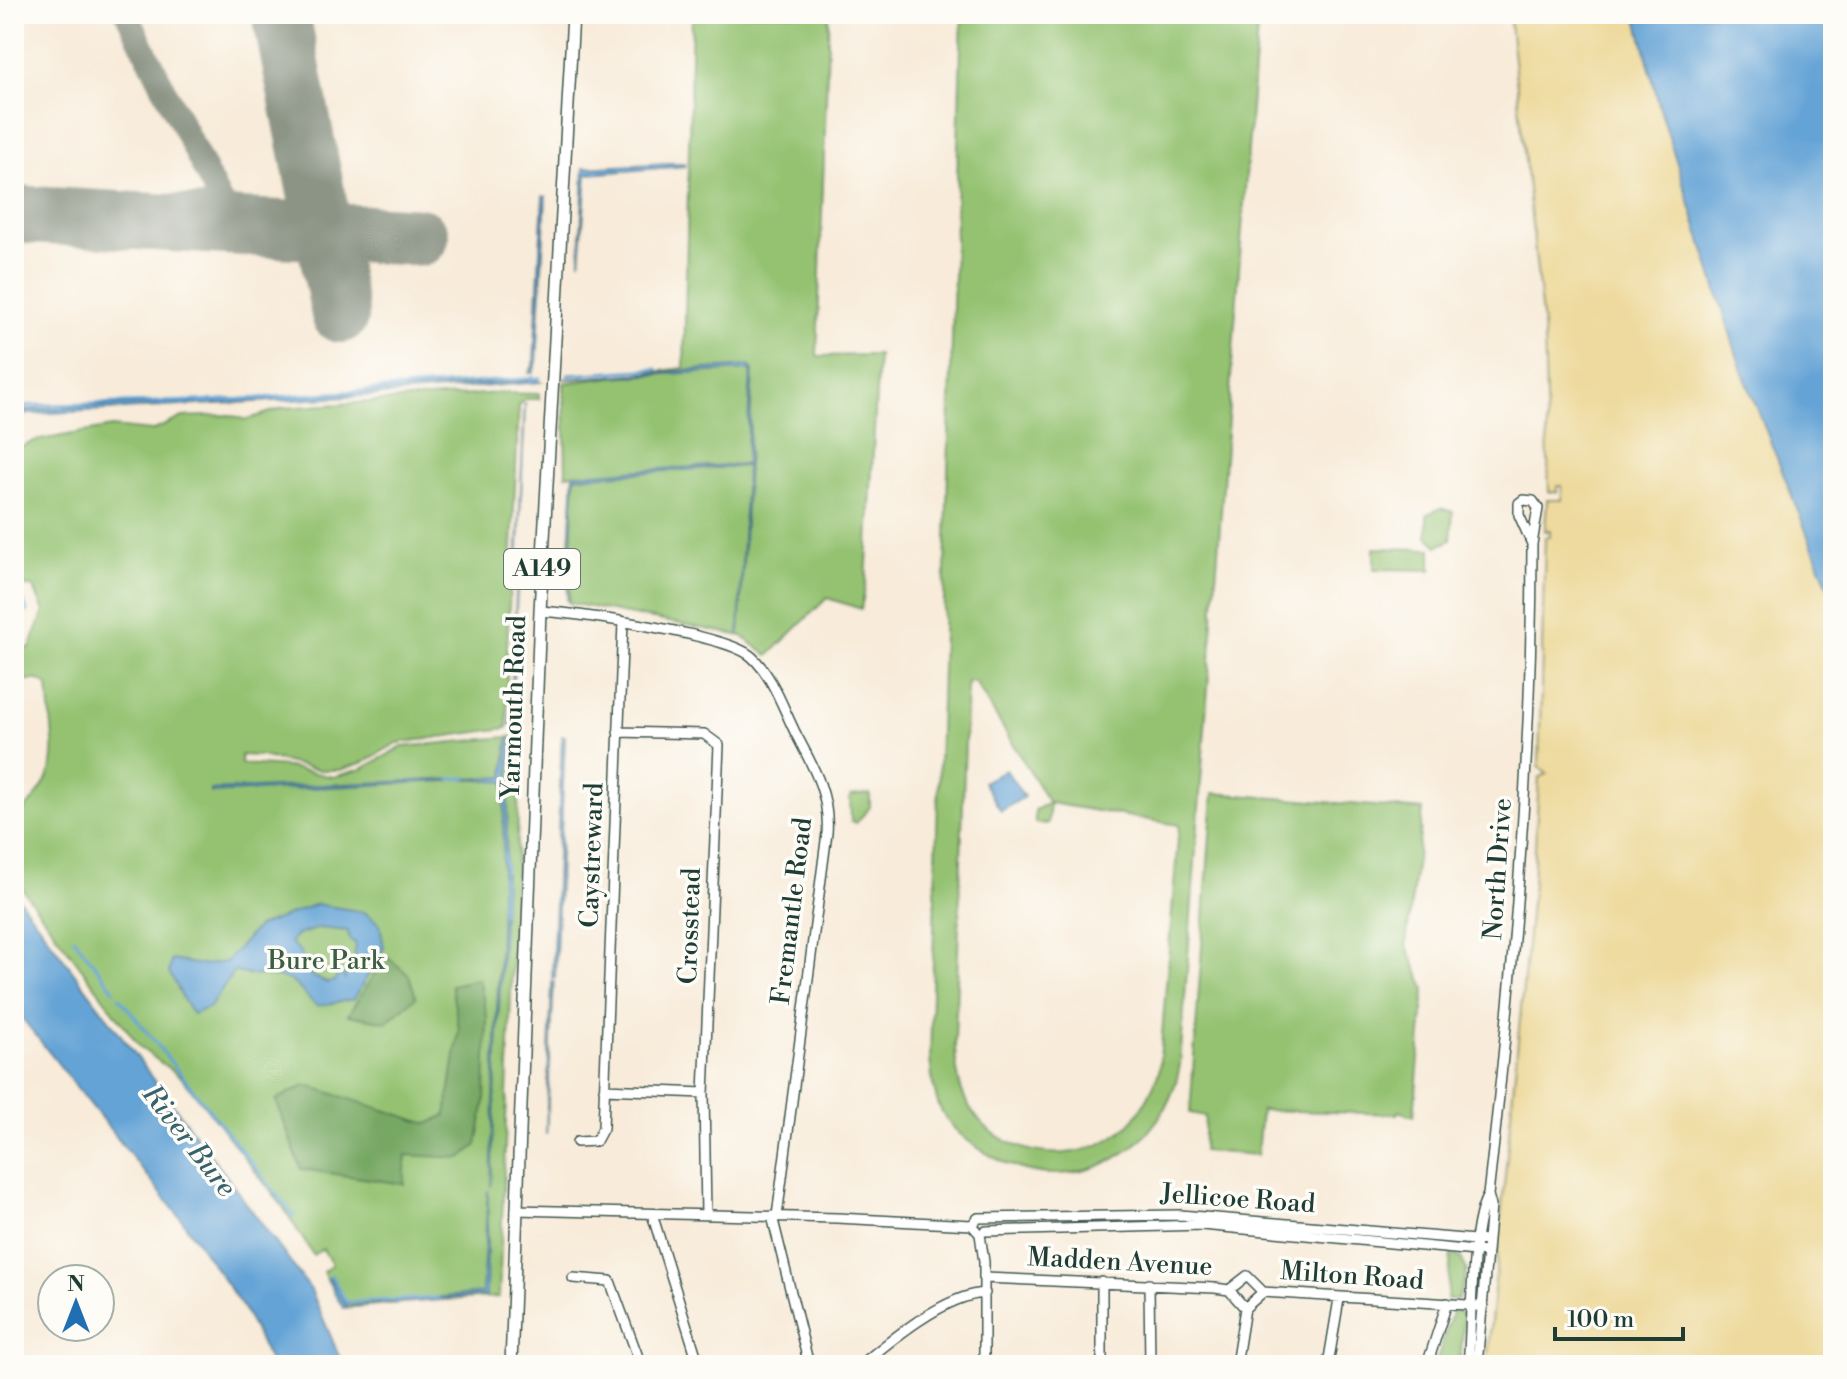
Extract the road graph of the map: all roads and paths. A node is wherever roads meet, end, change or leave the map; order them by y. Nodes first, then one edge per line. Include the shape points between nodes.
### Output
1 (573, 14) edge
2 (1532, 544) junction
3 (540, 611) junction
4 (623, 623) junction
5 (618, 732) junction
6 (604, 1089) junction
7 (704, 1093) junction
8 (577, 1142) dead end
9 (516, 1210) junction
10 (652, 1214) junction
11 (706, 1215) junction
12 (774, 1216) junction
13 (984, 1228) junction
14 (1482, 1246) junction
15 (573, 1278) dead end
16 (984, 1278) junction
17 (1102, 1282) junction
18 (1149, 1284) junction
19 (1229, 1290) junction
20 (1263, 1292) junction
21 (985, 1293) junction
22 (1339, 1299) junction
23 (1447, 1303) junction
24 (1478, 1306) junction
25 (1245, 1308) junction
26 (511, 1365) edge
27 (641, 1365) edge
28 (699, 1365) edge
29 (809, 1365) edge
30 (861, 1365) edge
31 (984, 1365) edge
32 (1102, 1365) edge
33 (1150, 1365) edge
34 (1236, 1365) edge
35 (1328, 1365) edge
36 (1427, 1365) edge
37 (1468, 1365) edge
38 (1477, 1365) edge

1 - 3 main road, Yarmouth Road / A149
2 - 2 street, North Drive via 1519,515 1523,500 1536,503
2 - 14 street, North Drive via 1519,901 1491,1206
3 - 4 street, Fremantle Road
3 - 9 main road, Yarmouth Road / A149
4 - 5 street, Caystreward
4 - 12 street, Fremantle Road via 729,644 754,658 825,797 827,833
5 - 6 street, Caystreward
5 - 7 street, Crosstead via 704,734 719,745
6 - 7 street
6 - 8 street, Caystreward via 602,1136
7 - 11 street, Crosstead
9 - 10 street, Jellicoe Road
9 - 26 main road, A149
10 - 11 street, Jellicoe Road
10 - 28 street
11 - 12 street, Jellicoe Road
12 - 13 street, Jellicoe Road via 972,1225 977,1218
12 - 29 street
13 - 14 street, Jellicoe Road via 1180,1219
13 - 16 street
14 - 24 street, North Drive
15 - 27 street via 610,1281
16 - 17 street, Madden Avenue
16 - 21 street
17 - 18 street, Madden Avenue
17 - 32 street
18 - 19 street, Madden Avenue
18 - 33 street
19 - 20 street, Milton Road via 1247,1276
19 - 25 street, Madden Avenue
20 - 22 street, Milton Road
20 - 25 street
21 - 30 street via 951,1303
21 - 31 street
22 - 23 street, Milton Road
22 - 35 street
23 - 24 street, Milton Road
23 - 36 street
24 - 37 street, North Drive
24 - 38 street, North Drive
25 - 34 street

